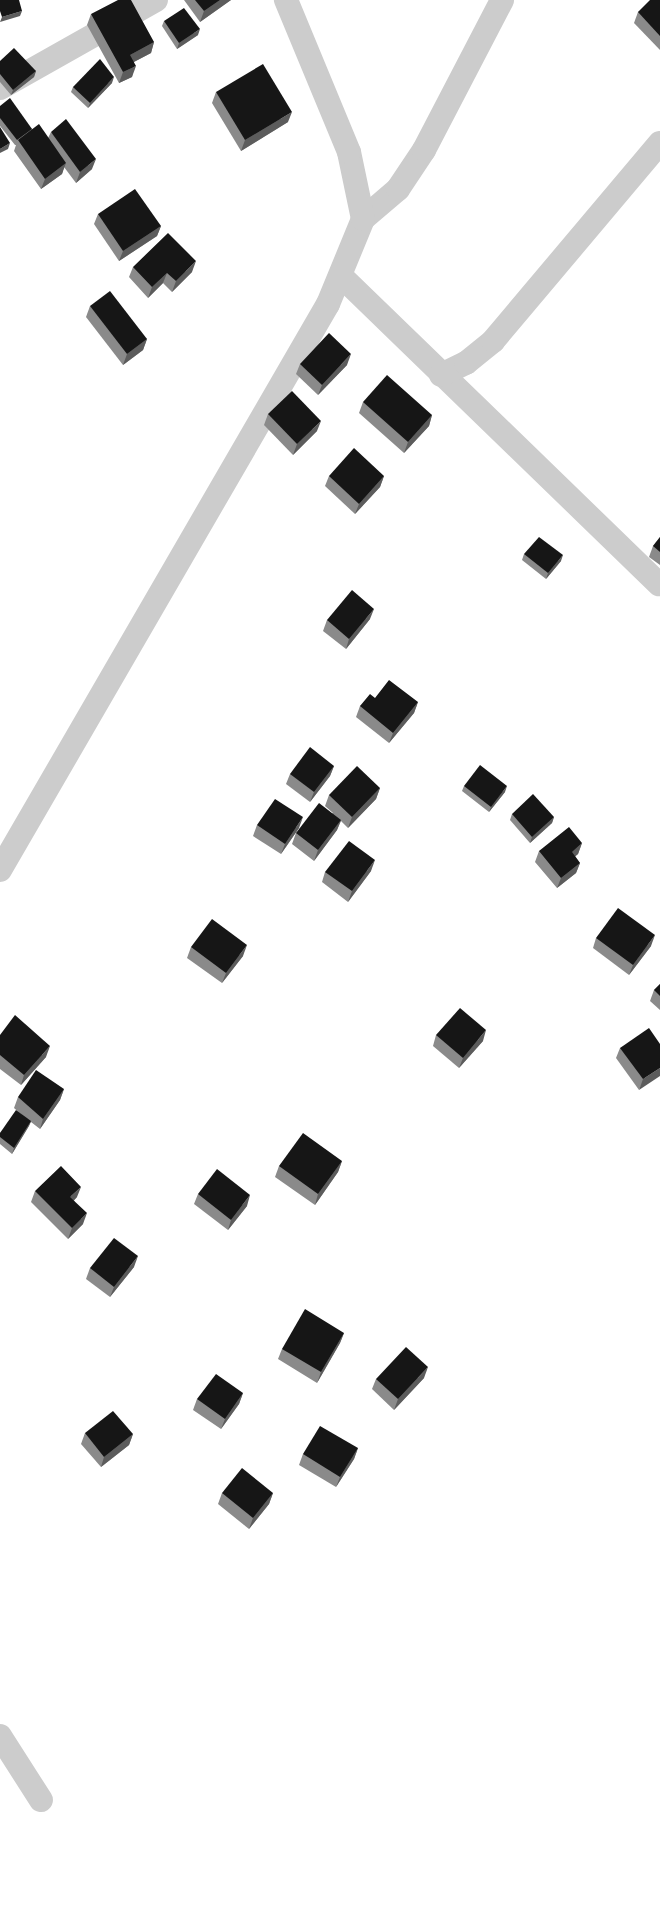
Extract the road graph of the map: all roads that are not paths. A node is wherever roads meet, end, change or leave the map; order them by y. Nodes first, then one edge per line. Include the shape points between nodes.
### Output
1 (156, 0) edge
2 (286, 0) edge
3 (502, 0) edge
4 (0, 88) edge
5 (660, 143) edge
6 (363, 219) junction
7 (341, 276) junction
8 (441, 375) junction
9 (659, 584) edge
10 (0, 870) edge
11 (0, 1737) edge
12 (41, 1800) dead end

1 - 4 street
2 - 6 street via 349,152
3 - 6 street via 424,150 398,189
5 - 8 street via 493,341 466,363
6 - 7 street
7 - 8 street
7 - 10 street
8 - 9 street
11 - 12 street

